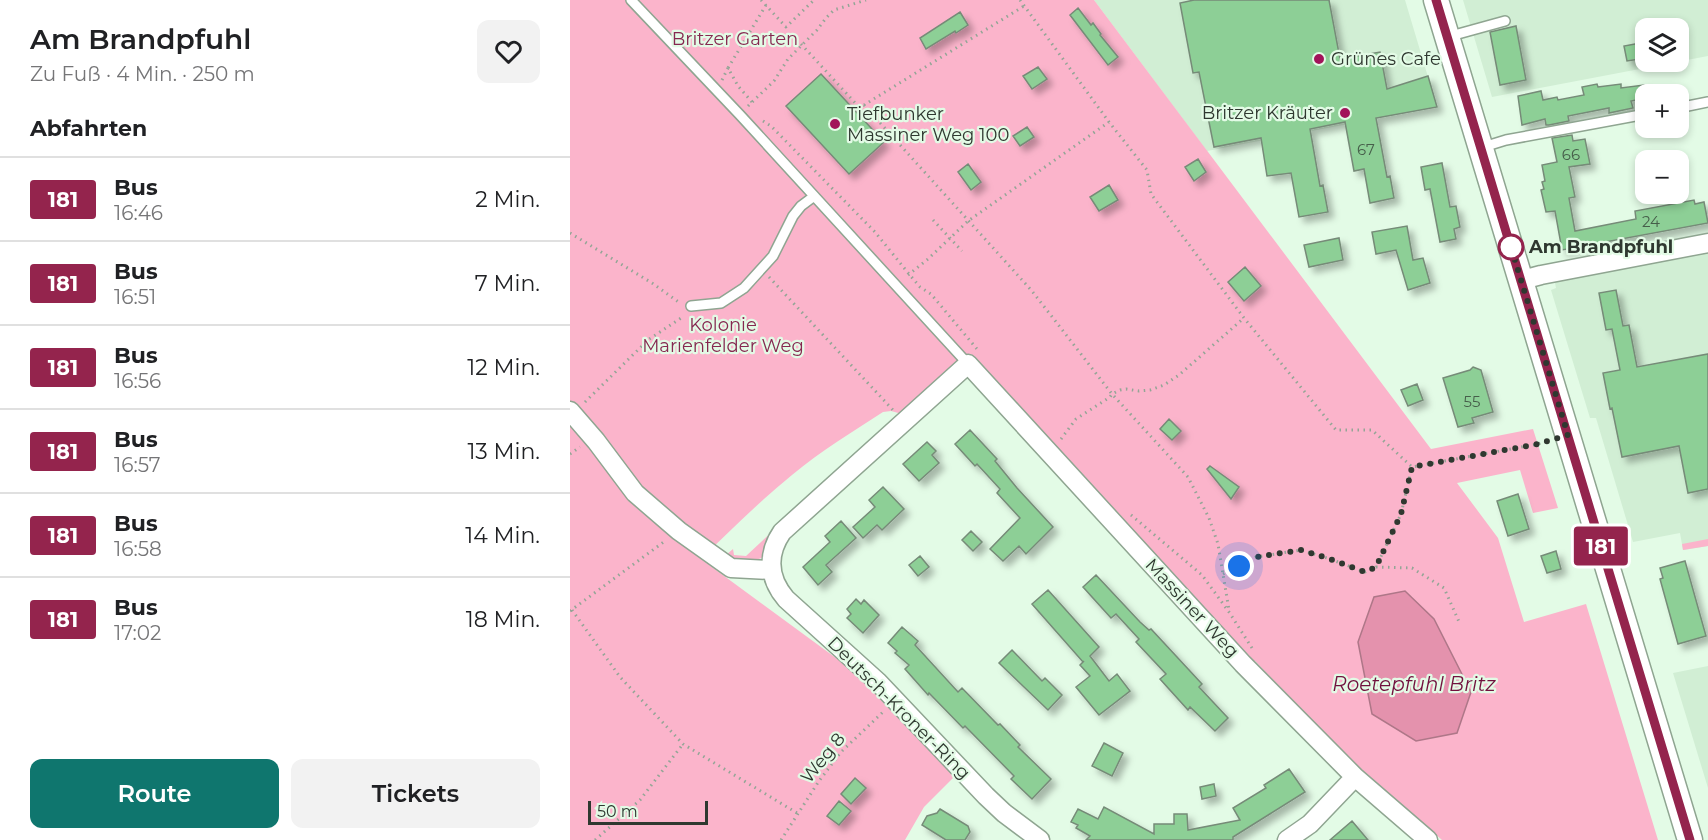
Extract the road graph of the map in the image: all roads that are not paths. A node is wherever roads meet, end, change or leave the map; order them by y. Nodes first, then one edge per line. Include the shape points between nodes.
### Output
1 (631, 0) edge
2 (1436, 0) edge
3 (1505, 21) dead end
4 (1447, 37) junction
5 (1708, 102) edge
6 (1689, 106) edge
7 (1635, 116) edge
8 (1480, 148) junction
9 (813, 196) junction
10 (1708, 243) edge
11 (1522, 280) junction
12 (691, 306) road end
13 (974, 358) junction
14 (572, 412) edge
15 (771, 570) junction
16 (1355, 777) junction
17 (1040, 840) edge
18 (1287, 840) edge
19 (1428, 840) edge
20 (1690, 840) edge

1 - 9 lane via 743,112
2 - 4 main road
3 - 4 lane
4 - 8 main road
5 - 6 lane
7 - 8 lane
8 - 11 main road
9 - 12 lane via 793,216 772,256 744,288 721,303
9 - 13 lane via 895,285
10 - 11 street
11 - 20 main road
13 - 15 street via 782,532 774,545
13 - 16 street, Massiner Weg via 1243,664
14 - 15 street via 635,493 679,531 731,568
15 - 17 street, Deutsch-Kroner-Ring via 786,599 878,682 986,796
16 - 18 street via 1310,824
16 - 19 street, Massiner Weg

